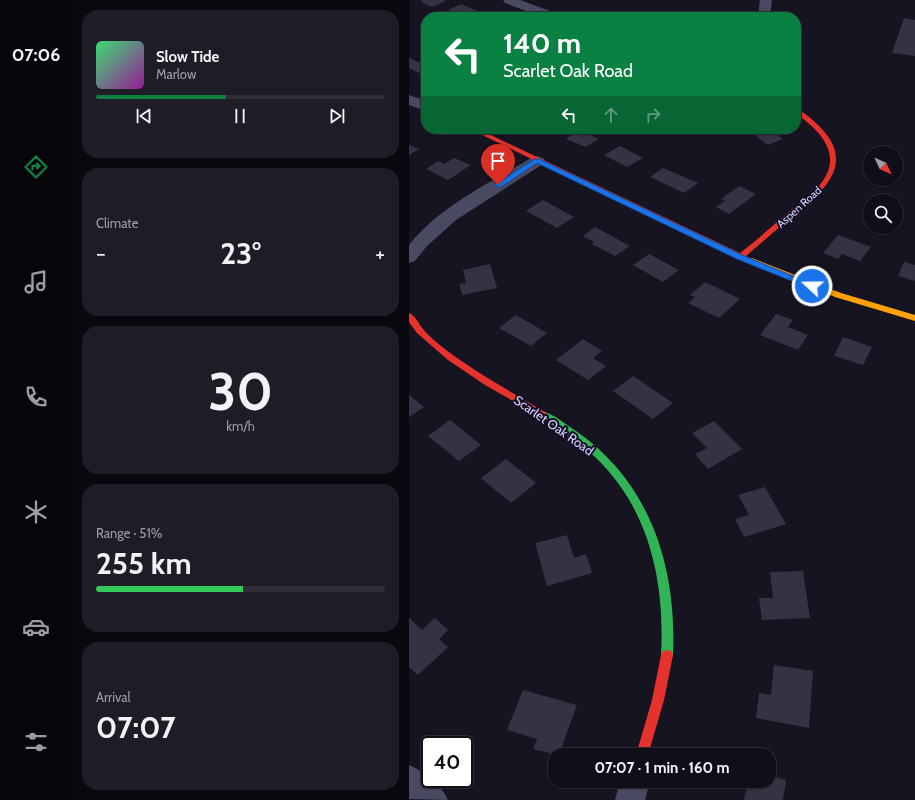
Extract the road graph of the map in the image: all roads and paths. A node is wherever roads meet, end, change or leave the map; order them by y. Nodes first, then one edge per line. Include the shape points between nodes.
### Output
1 (509, 0) edge
2 (766, 0) edge
3 (540, 12) edge
4 (765, 12) edge
5 (409, 99) edge
6 (421, 105) edge
7 (801, 114) edge
8 (483, 134) edge
9 (537, 161) junction
10 (740, 257) junction
11 (409, 258) edge
12 (409, 316) edge
13 (915, 318) edge
14 (644, 748) edge
15 (409, 780) edge
16 (633, 788) edge
17 (433, 800) edge
18 (630, 800) edge

1 - 3 street
2 - 4 street
5 - 6 street
7 - 10 street, Aspen Road via 812,121 831,146 832,170 816,193
8 - 9 street
9 - 10 street
9 - 11 street via 429,232
10 - 13 street via 824,291
12 - 14 street, Scarlet Oak Road via 429,341 584,443 608,465 631,494 649,526 660,560 667,605 668,643 659,697
15 - 17 street
16 - 18 street

